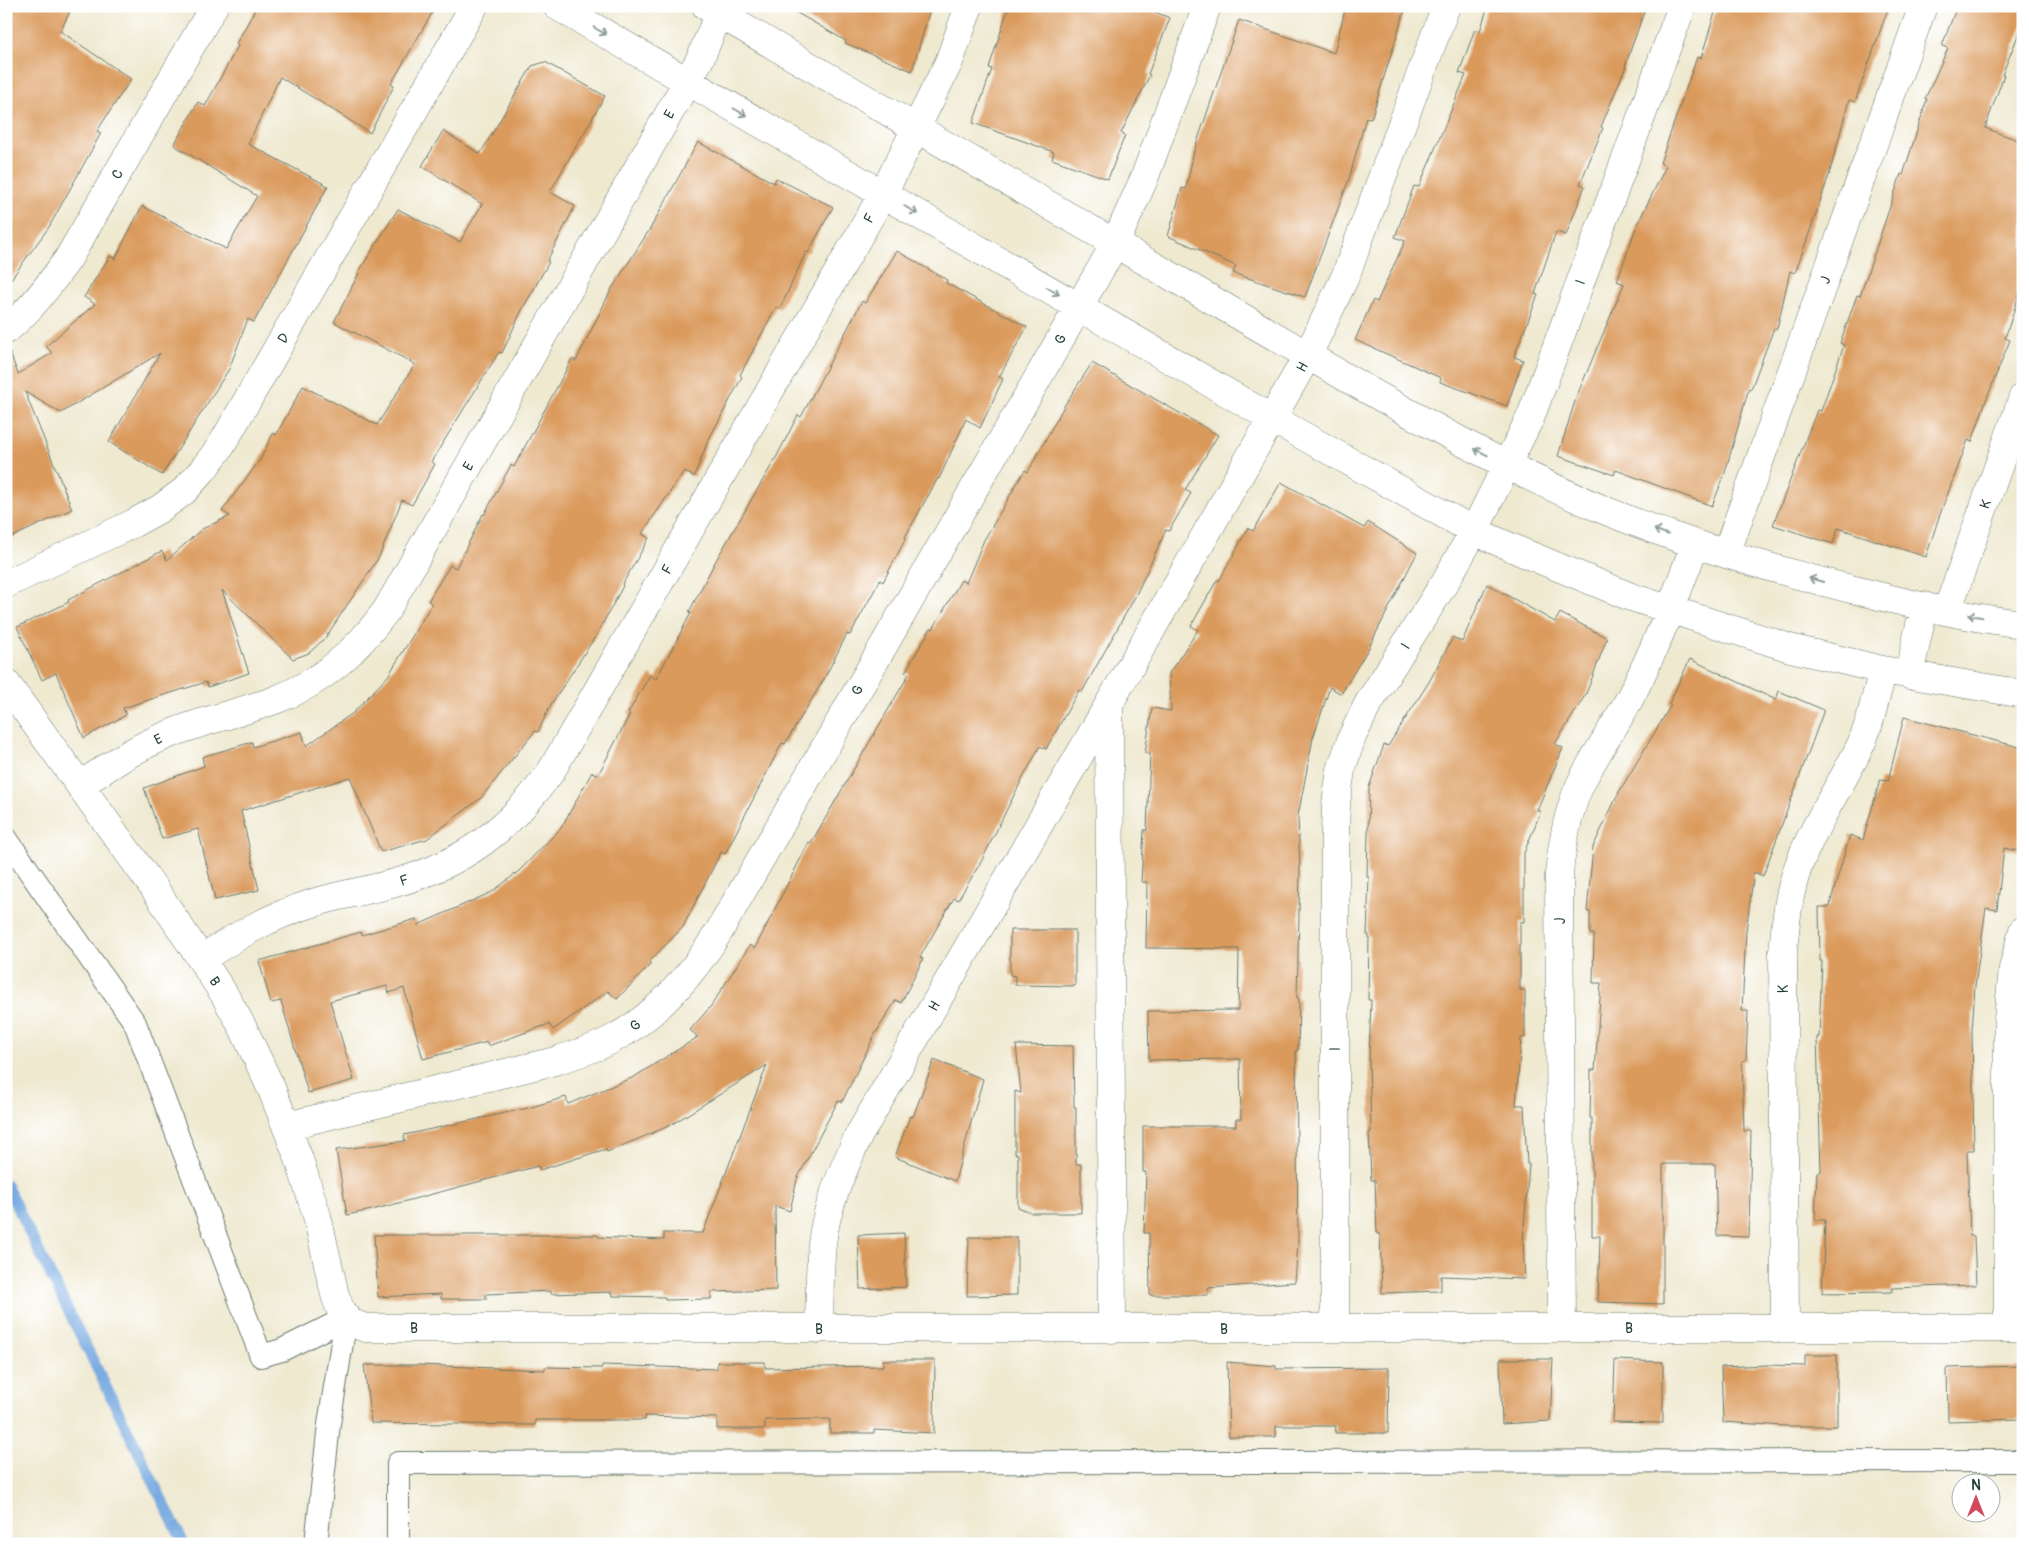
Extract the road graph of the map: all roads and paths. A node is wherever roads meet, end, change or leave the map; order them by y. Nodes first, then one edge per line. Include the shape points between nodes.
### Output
1 (214, 6) edge
2 (474, 6) edge
3 (557, 6) edge
4 (969, 6) edge
5 (1208, 6) edge
6 (1446, 6) edge
7 (1682, 6) edge
8 (1923, 6) edge
9 (715, 9) edge
10 (687, 81) junction
11 (916, 128) junction
12 (883, 194) junction
13 (1115, 244) junction
14 (1079, 306) junction
15 (6, 330) edge
16 (1308, 355) junction
17 (2023, 397) edge
18 (1273, 418) junction
19 (1506, 464) junction
20 (1474, 531) junction
21 (1696, 544) junction
22 (1726, 554) junction
23 (6, 584) edge
24 (1935, 609) junction
25 (1671, 610) junction
26 (2023, 624) edge
27 (1883, 670) junction
28 (1910, 675) junction
29 (6, 682) edge
30 (2023, 694) edge
31 (1109, 704) junction
32 (81, 785) junction
33 (6, 838) edge
34 (2023, 930) edge
35 (201, 959) junction
36 (286, 1126) junction
37 (346, 1318) junction
38 (1335, 1328) junction
39 (1562, 1328) junction
40 (1785, 1328) junction
41 (2016, 1328) edge
42 (819, 1329) junction
43 (1112, 1329) junction
44 (2023, 1462) edge
45 (316, 1544) edge
46 (398, 1544) edge

1 - 15 street, C via 68,259 45,292
2 - 23 street, D via 221,446 202,472 161,508
3 -> 10 street
4 - 11 street, F via 949,62
5 - 13 street, G via 1144,179
6 - 16 street, H via 1345,277
7 - 19 street, I via 1531,416
8 - 22 street, J
9 - 10 street, E via 700,59
9 - 11 street
10 -> 12 street
10 - 32 street, E via 386,612 368,634 343,660 300,689 170,733
11 - 12 street, F
11 - 13 street
12 -> 14 street
12 - 35 street, F via 550,773 534,795 485,842 456,859 426,873 282,914 253,927
13 - 14 street, G
13 - 16 street
14 - 18 street
14 - 36 street, G via 718,933 702,958 663,1002 612,1040 581,1053
16 - 18 street, H
19 -> 16 street
17 - 24 street, K
18 - 20 street
18 - 31 street, H
19 - 20 street, I
21 -> 19 street via 1614,513
20 - 25 street via 1559,568
20 - 38 street, I via 1368,704 1352,737 1336,804
21 - 22 street
21 - 25 street, J
24 -> 22 street
26 -> 24 street
24 - 28 street, K
25 - 27 street via 1790,648
25 - 39 street, J via 1632,694 1580,786 1562,846 1559,874
27 - 28 street
27 - 40 street, K via 1862,742 1801,858 1785,922
28 - 30 street
29 - 32 street, B
31 - 42 street, H via 859,1135 846,1163 834,1192 822,1243
31 - 43 street
32 - 35 street, B
33 - 37 lane via 135,1023 261,1356 282,1350
34 - 41 street via 2013,968 2008,1018
35 - 36 street, B via 243,1028
36 - 37 street, B via 317,1216 335,1295
37 - 42 street, B via 365,1328
37 - 45 lane via 329,1424
38 - 39 street, B
38 - 43 street, B
39 - 40 street, B
40 - 41 street, B
42 - 43 street, B
44 - 46 lane via 398,1463

